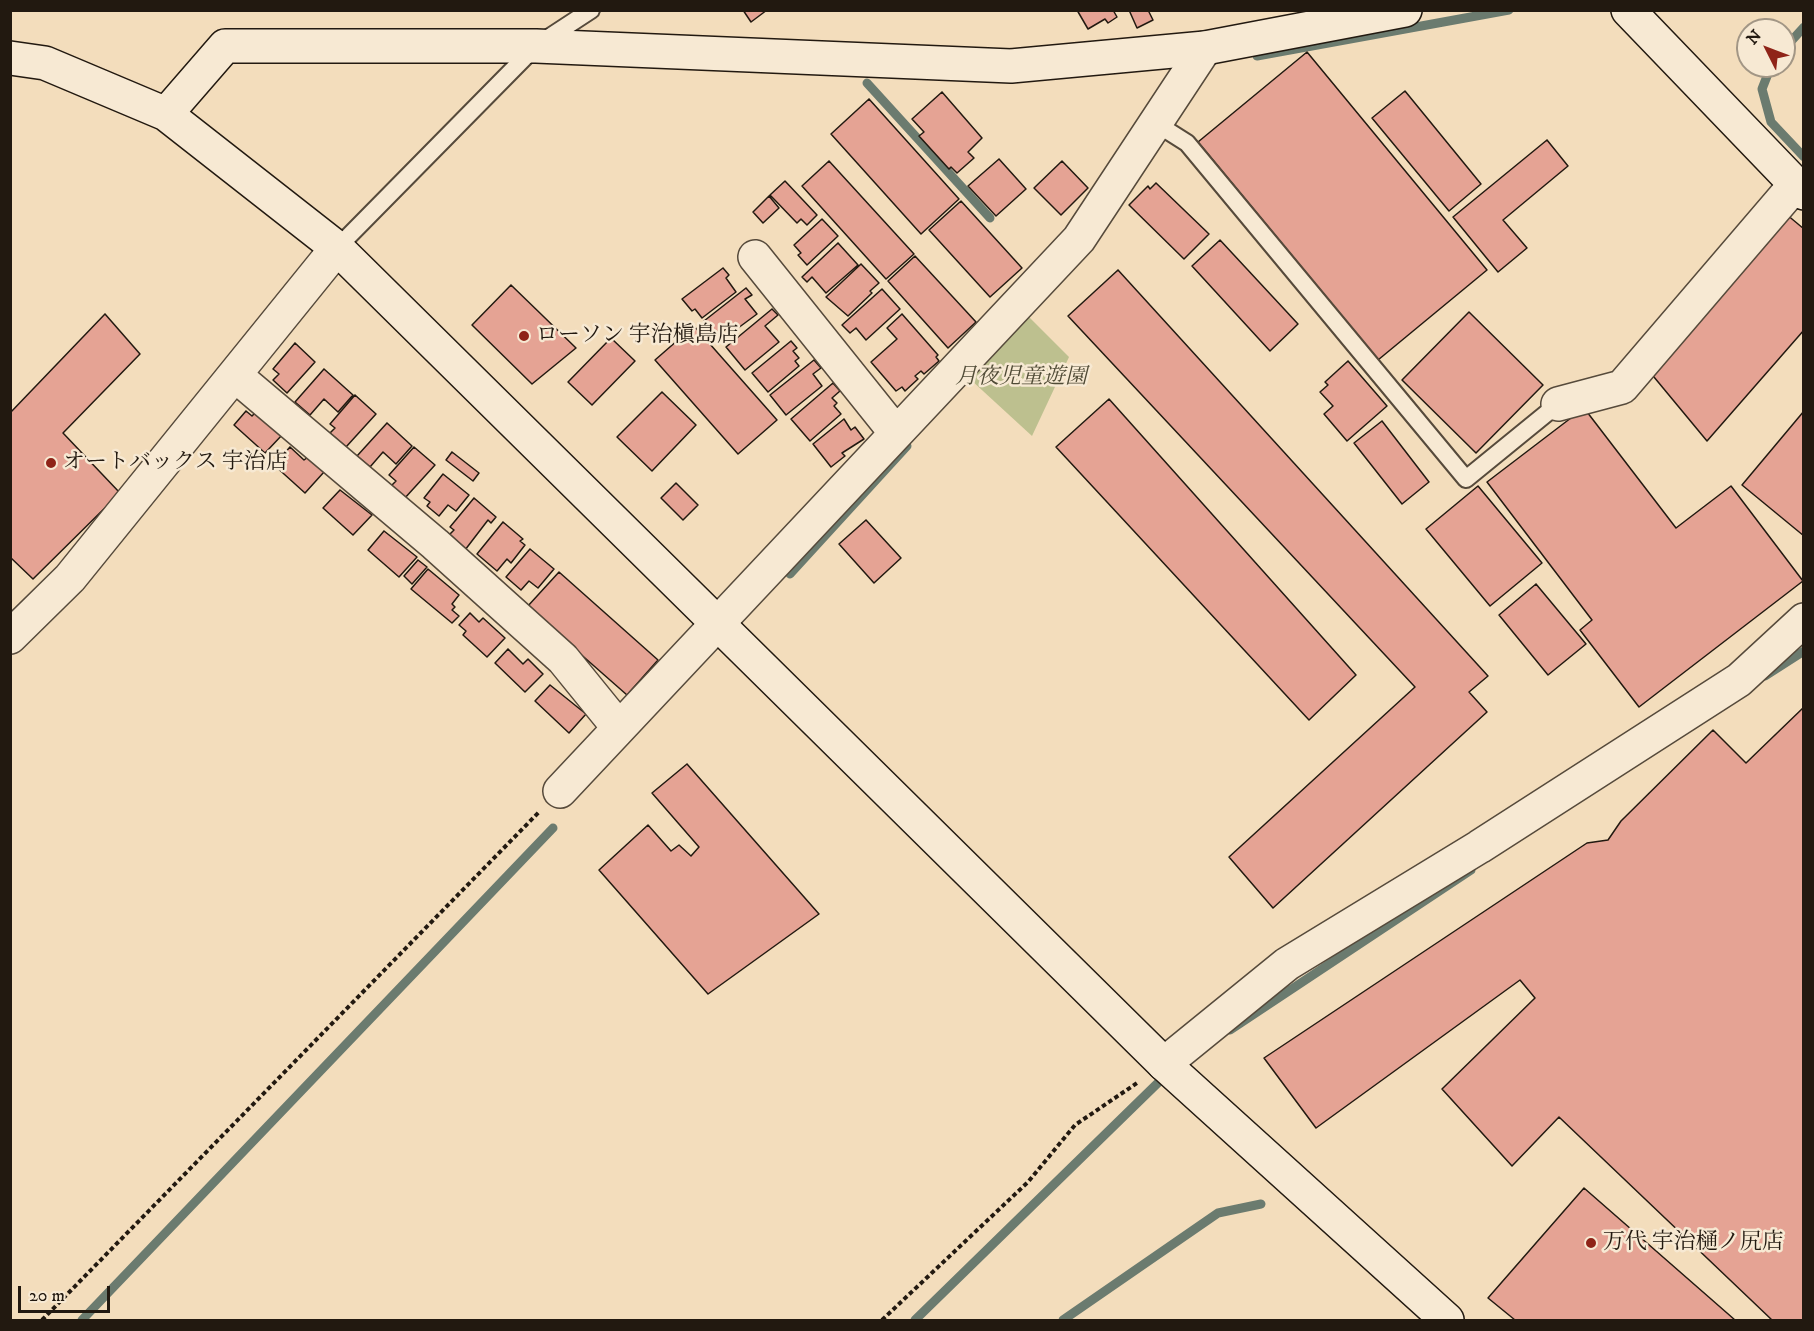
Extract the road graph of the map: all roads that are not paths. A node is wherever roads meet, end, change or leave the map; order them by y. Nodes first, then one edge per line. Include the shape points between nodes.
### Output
1 (591, 10) edge
2 (1404, 10) edge
3 (1628, 10) edge
4 (1319, 17) edge
5 (536, 46) junction
6 (1205, 48) junction
7 (10, 58) edge
8 (166, 114) junction
9 (1157, 124) junction
10 (1799, 189) edge
11 (338, 248) junction
12 (755, 257) dead end
13 (236, 376) junction
14 (1558, 404) joint
15 (896, 433) junction
16 (1803, 620) edge
17 (718, 624) junction
18 (10, 637) edge
19 (619, 728) junction
20 (560, 791) road end
21 (1164, 1064) junction
22 (1447, 1320) edge

1 - 5 lane
2 - 4 street
3 - 10 street
4 - 6 street
5 - 6 street via 1011,66
5 - 8 street via 225,46
5 - 11 lane
6 - 9 street
7 - 8 street via 45,63
8 - 11 street
9 - 14 lane via 1188,143 1466,479
9 - 15 street via 1079,239
10 - 14 street via 1622,387
11 - 13 street
11 - 17 street
12 - 15 street
13 - 18 street via 70,578
13 - 19 street via 435,544 563,659
15 - 17 street
16 - 21 street via 1739,680 1479,848 1287,964
17 - 19 street
17 - 21 street
19 - 20 street
21 - 22 street

